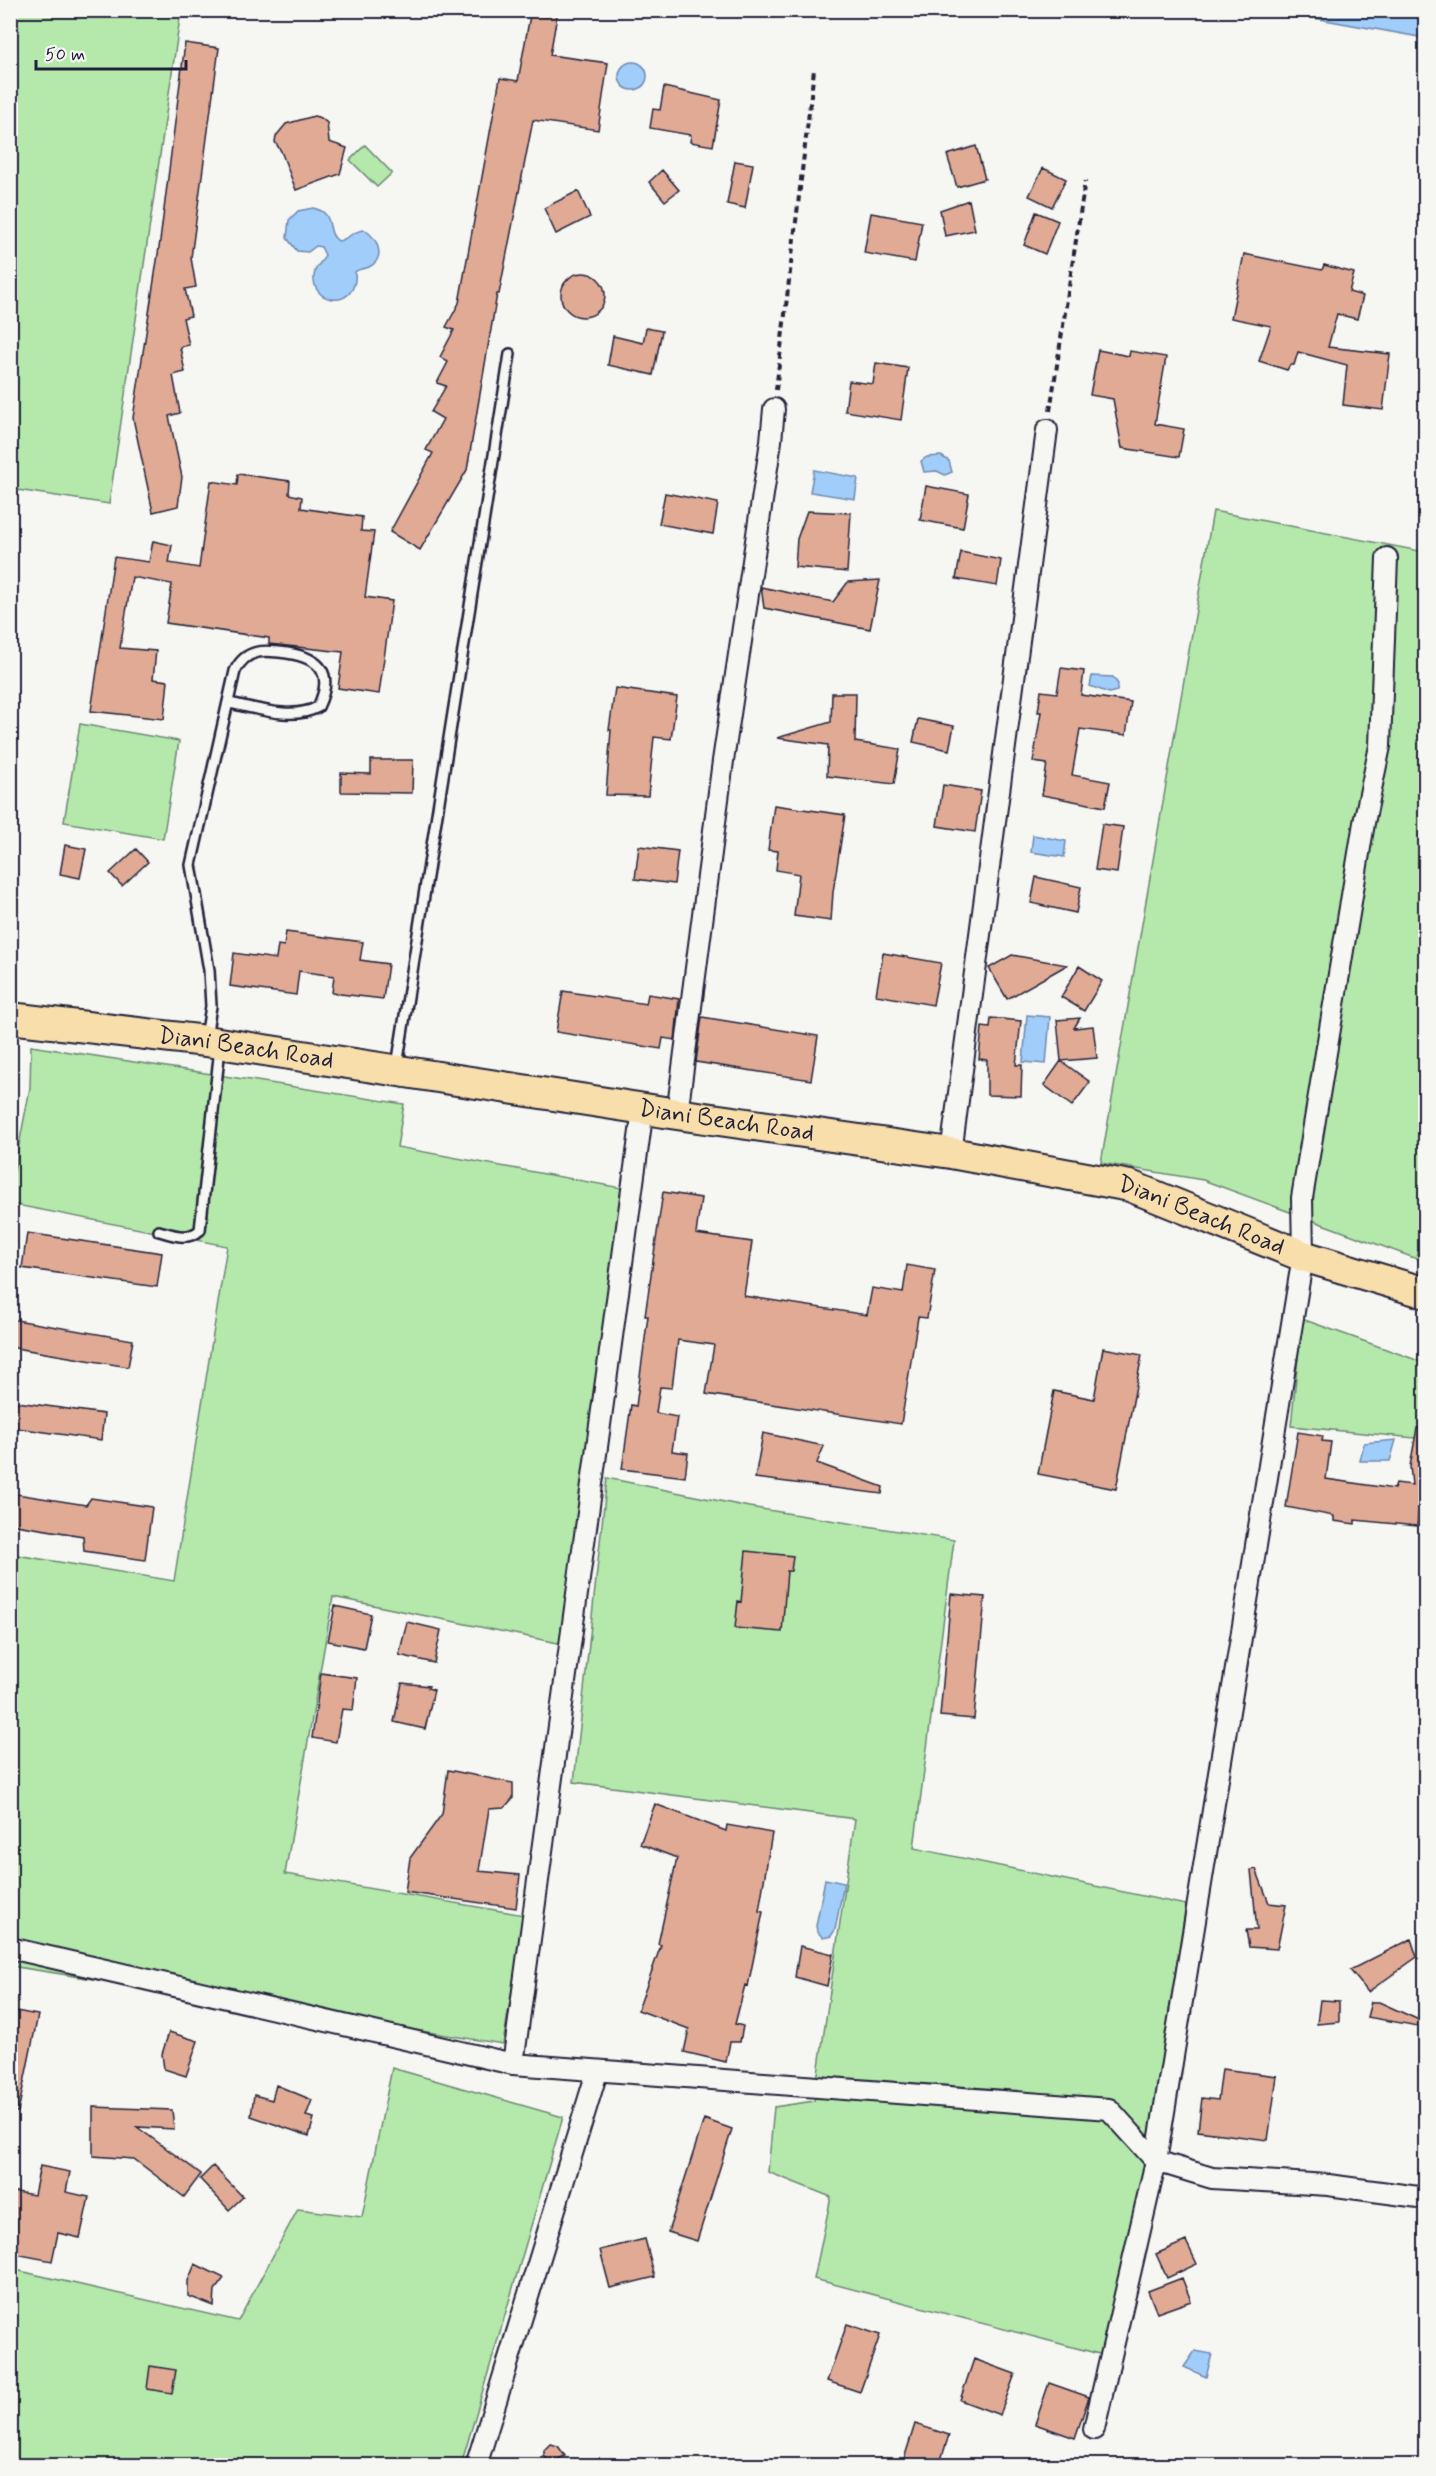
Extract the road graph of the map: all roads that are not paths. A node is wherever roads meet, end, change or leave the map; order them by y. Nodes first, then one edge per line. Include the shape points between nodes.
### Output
1 (510, 354) dead end
2 (774, 409) road end
3 (1047, 430) road end
4 (1387, 558) dead end
5 (229, 703) junction
6 (10, 1018) edge
7 (213, 1042) junction
8 (396, 1070) junction
9 (643, 1109) junction
10 (677, 1114) junction
11 (951, 1154) junction
12 (159, 1232) dead end
13 (1303, 1256) junction
14 (1425, 1293) edge
15 (10, 1948) edge
16 (513, 2064) junction
17 (597, 2072) junction
18 (1156, 2161) junction
19 (1425, 2188) edge
20 (1425, 2198) edge
21 (1094, 2429) dead end
22 (476, 2466) edge

1 - 8 lane
2 - 10 street
3 - 11 street
4 - 13 street via 1380,746 1302,1198
5 - 5 lane via 238,665 258,650 304,656 318,663 324,676 325,693 318,707 304,713
5 - 7 lane via 191,865 209,970
6 - 7 main road, Diani Beach Road
7 - 8 main road, Diani Beach Road
7 - 12 lane via 200,1230 187,1237
8 - 9 main road, Diani Beach Road
9 - 10 main road, Diani Beach Road
9 - 16 street
10 - 11 main road, Diani Beach Road
11 - 13 main road, Diani Beach Road via 1130,1186
13 - 14 main road, Diani Beach Road
13 - 18 street
15 - 16 street
16 - 17 street
17 - 18 street via 1109,2109
17 - 22 street
18 - 20 street via 1212,2178 1328,2185
18 - 21 street
19 - 20 street

